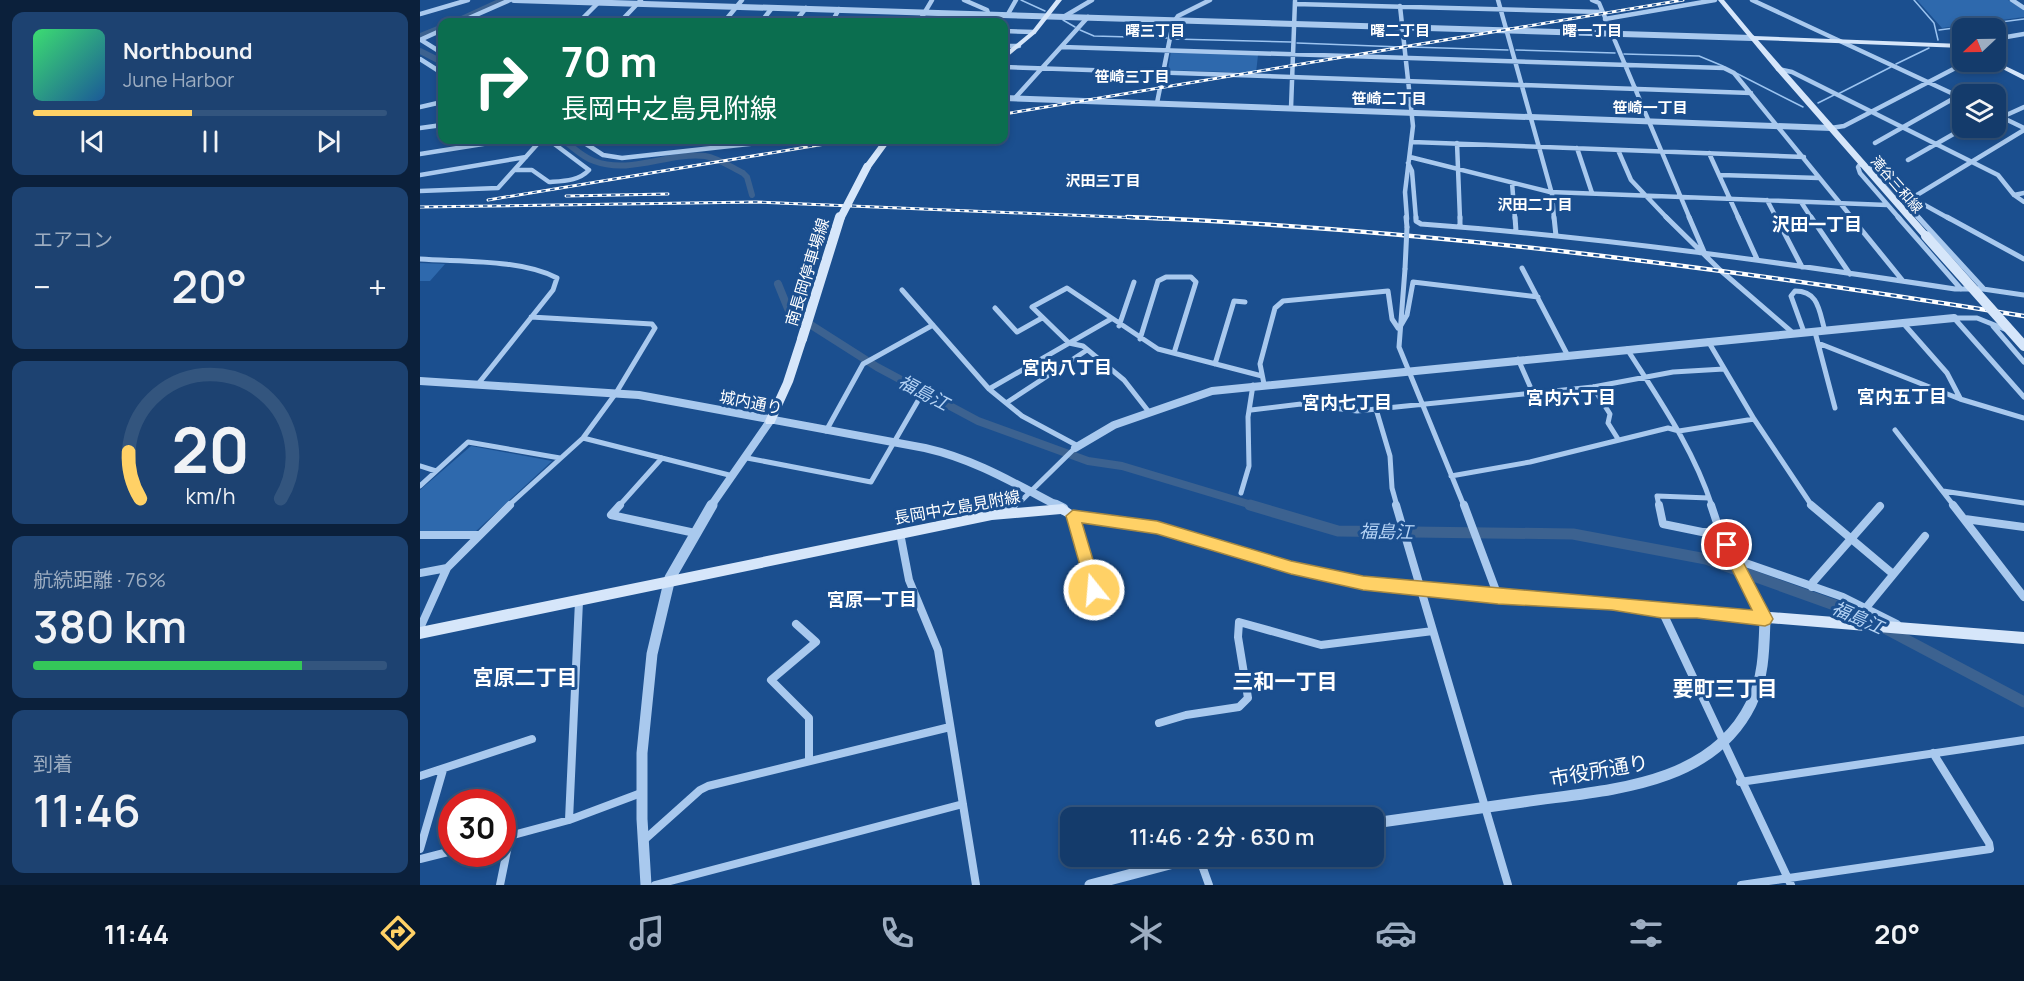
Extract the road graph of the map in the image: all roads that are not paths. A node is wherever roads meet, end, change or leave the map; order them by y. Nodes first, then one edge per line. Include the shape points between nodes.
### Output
1 (468, 0) edge
2 (512, 0) edge
3 (742, 0) edge
4 (932, 0) edge
5 (964, 0) edge
6 (1016, 0) edge
7 (1059, 0) edge
8 (1092, 0) edge
9 (1210, 0) edge
10 (1498, 0) edge
11 (1592, 0) edge
12 (1715, 0) edge
13 (1721, 0) edge
14 (1752, 0) edge
15 (2012, 0) edge
16 (569, 1) edge
17 (600, 1) edge
18 (1707, 1) edge
19 (640, 2) edge
20 (691, 2) edge
21 (1295, 2) edge
22 (1424, 2) dead end
23 (737, 6) junction
24 (1400, 6) junction
25 (1423, 7) junction
26 (772, 8) junction
27 (806, 8) junction
28 (2024, 8) edge
29 (839, 9) junction
30 (1501, 10) junction
31 (925, 12) junction
32 (1602, 12) junction
33 (988, 13) junction
34 (420, 14) edge
35 (1008, 14) junction
36 (1049, 15) junction
37 (1065, 16) junction
38 (1088, 17) junction
39 (469, 18) edge
40 (583, 18) edge
41 (624, 18) edge
42 (727, 18) edge
43 (764, 18) edge
44 (798, 18) edge
45 (834, 18) edge
46 (921, 18) edge
47 (1175, 19) junction
48 (1605, 19) junction
49 (1294, 23) junction
50 (1403, 27) junction
51 (1507, 30) junction
52 (1008, 31) edge
53 (438, 32) edge
54 (1034, 32) junction
55 (1612, 34) junction
56 (2024, 34) edge
57 (2006, 37) edge
58 (1752, 38) junction
59 (421, 40) edge
60 (1839, 41) junction
61 (1952, 44) edge
62 (1008, 46) edge
63 (1019, 46) junction
64 (1062, 46) junction
65 (1168, 50) junction
66 (438, 51) edge
67 (1008, 54) edge
68 (1294, 55) junction
69 (420, 58) edge
70 (1407, 58) junction
71 (1515, 62) junction
72 (1625, 66) junction
73 (1008, 68) edge
74 (438, 69) edge
75 (1042, 69) junction
76 (1778, 69) junction
77 (2006, 69) edge
78 (1952, 70) edge
79 (1164, 72) junction
80 (1293, 77) junction
81 (2024, 78) edge
82 (1409, 81) junction
83 (1928, 82) junction
84 (1522, 85) junction
85 (1634, 89) junction
86 (1751, 93) junction
87 (1952, 93) edge
88 (1008, 98) edge
89 (1015, 98) junction
90 (1952, 101) edge
91 (438, 103) edge
92 (1157, 103) junction
93 (2024, 107) edge
94 (420, 108) edge
95 (1291, 108) junction
96 (1869, 111) junction
97 (1412, 113) junction
98 (2006, 115) edge
99 (1529, 117) junction
100 (2006, 119) edge
101 (1648, 121) junction
102 (438, 126) edge
103 (1777, 126) junction
104 (1903, 127) junction
105 (420, 128) edge
106 (1831, 128) junction
107 (2024, 129) edge
108 (1952, 135) edge
109 (1412, 142) junction
110 (1875, 142) dead end
111 (1457, 143) junction
112 (483, 144) edge
113 (538, 144) edge
114 (554, 144) edge
115 (586, 144) edge
116 (749, 144) edge
117 (884, 144) edge
118 (1936, 144) junction
119 (1537, 147) junction
120 (1577, 148) junction
121 (1618, 150) junction
122 (1661, 151) junction
123 (1709, 153) junction
124 (420, 154) edge
125 (527, 157) junction
126 (1804, 157) junction
127 (1409, 160) junction
128 (1908, 160) dead end
129 (1972, 161) junction
130 (1861, 163) junction
131 (515, 170) junction
132 (1460, 171) junction
133 (420, 175) edge
134 (1720, 175) junction
135 (1819, 178) junction
136 (1512, 183) junction
137 (420, 191) edge
138 (1550, 192) junction
139 (1592, 193) junction
140 (2024, 193) edge
141 (2014, 195) junction
142 (1645, 196) junction
143 (1899, 196) junction
144 (1679, 197) junction
145 (1912, 198) junction
146 (1730, 199) junction
147 (1767, 200) junction
148 (1801, 202) junction
149 (2024, 202) edge
150 (1839, 203) junction
151 (1887, 205) junction
152 (1460, 226) junction
153 (1516, 231) junction
154 (1556, 236) junction
155 (1705, 254) junction
156 (420, 259) edge
157 (1757, 259) junction
158 (2024, 259) edge
159 (1802, 267) junction
160 (1522, 268) dead end
161 (1850, 274) junction
162 (1903, 281) junction
163 (1134, 282) dead end
164 (1961, 289) junction
165 (1983, 289) junction
166 (902, 290) dead end
167 (2024, 295) edge
168 (1538, 297) junction
169 (1245, 302) dead end
170 (994, 308) dead end
171 (531, 317) junction
172 (1042, 318) junction
173 (1954, 318) junction
174 (1111, 319) junction
175 (1903, 322) junction
176 (1991, 324) junction
177 (933, 325) junction
178 (1119, 326) junction
179 (1398, 328) junction
180 (1825, 331) junction
181 (1804, 332) junction
182 (1815, 332) junction
183 (1793, 333) junction
184 (2024, 338) edge
185 (1140, 339) junction
186 (1708, 341) junction
187 (1069, 343) junction
188 (1818, 343) junction
189 (2024, 346) edge
190 (1627, 349) junction
191 (1087, 350) junction
192 (1174, 353) junction
193 (1567, 354) junction
194 (1517, 359) junction
195 (2024, 362) edge
196 (1215, 364) junction
197 (1724, 369) junction
198 (1407, 370) junction
199 (1644, 379) junction
200 (1263, 380) junction
201 (422, 384) edge
202 (478, 384) junction
203 (1253, 386) junction
204 (1593, 387) junction
205 (989, 390) junction
206 (616, 393) junction
207 (1533, 393) junction
208 (2024, 397) edge
209 (919, 399) dead end
210 (1960, 399) junction
211 (1006, 403) junction
212 (1420, 404) junction
213 (1835, 408) dead end
214 (1376, 409) junction
215 (1251, 410) junction
216 (1149, 412) junction
217 (2024, 418) edge
218 (1754, 419) junction
219 (770, 421) junction
220 (1894, 430) dead end
221 (826, 431) junction
222 (1679, 431) junction
223 (583, 438) junction
224 (1618, 439) junction
225 (893, 442) junction
226 (1077, 447) junction
227 (560, 458) junction
228 (662, 458) junction
229 (747, 458) junction
230 (420, 466) edge
231 (436, 471) junction
232 (1451, 476) junction
233 (734, 477) junction
234 (420, 486) edge
235 (1031, 491) junction
236 (1943, 491) junction
237 (1241, 493) dead end
238 (1709, 498) junction
239 (2024, 502) edge
240 (1880, 506) dead end
241 (1068, 513) junction
242 (992, 514) junction
243 (1965, 519) junction
244 (2024, 527) edge
245 (1720, 532) junction
246 (695, 533) junction
247 (900, 533) junction
248 (420, 535) edge
249 (478, 535) junction
250 (1925, 536) dead end
251 (1850, 539) junction
252 (1735, 562) junction
253 (447, 568) junction
254 (420, 573) edge
255 (1893, 574) junction
256 (669, 580) junction
257 (1812, 587) junction
258 (1420, 590) junction
259 (1498, 597) junction
260 (2024, 597) edge
261 (579, 601) junction
262 (1864, 609) junction
263 (1101, 611) dead end
264 (1662, 611) junction
265 (1765, 619) junction
266 (796, 624) dead end
267 (420, 628) edge
268 (1899, 628) junction
269 (1433, 631) junction
270 (420, 633) edge
271 (2024, 638) edge
272 (1159, 723) dead end
273 (950, 727) junction
274 (531, 739) dead end
275 (2024, 740) edge
276 (1723, 742) junction
277 (1933, 753) junction
278 (809, 760) junction
279 (443, 770) junction
280 (420, 776) edge
281 (1740, 782) junction
282 (641, 793) junction
283 (963, 804) junction
284 (1485, 809) junction
285 (569, 820) junction
286 (1384, 822) edge
287 (516, 834) edge
288 (642, 842) junction
289 (420, 849) edge
290 (438, 855) edge
291 (420, 860) edge
292 (502, 867) edge
293 (1160, 867) edge
294 (1203, 867) edge
295 (1789, 882) edge
296 (500, 885) edge
297 (646, 885) edge
298 (655, 885) edge
299 (976, 885) edge
300 (1090, 885) edge
301 (1209, 885) edge
302 (1508, 885) edge
303 (1741, 885) edge

1 - 34 street
2 - 16 street
2 - 39 street
3 - 23 street
4 - 31 street
5 - 33 street
6 - 35 street
7 - 36 main road
8 - 37 street
9 - 47 street
10 - 30 street
11 - 32 street via 1599,3
12 - 18 street
13 - 58 main road, 滝谷三和線
14 - 60 street
15 - 28 street
16 - 17 street
17 - 19 street
17 - 40 street
18 - 48 street
19 - 20 street
19 - 41 street
20 - 23 street
21 - 24 street
21 - 49 street
22 - 25 street
23 - 26 street
23 - 42 street
24 - 25 street
24 - 50 street
25 - 30 street
26 - 27 street
26 - 43 street
27 - 29 street
27 - 44 street
29 - 31 street
29 - 45 street
30 - 32 street
30 - 51 street
31 - 33 street
31 - 46 street
32 - 48 street
33 - 35 street
35 - 36 street
36 - 37 street
36 - 54 main road
37 - 38 street
38 - 47 street
38 - 64 street
47 - 49 street
47 - 65 street
48 - 55 street
49 - 50 street
49 - 68 street
50 - 51 street
50 - 70 street
51 - 55 street
51 - 71 street
52 - 54 street
53 - 59 street
54 - 63 main road
55 - 58 street
55 - 72 street
56 - 57 street
58 - 60 main road
58 - 76 main road, 滝谷三和線
59 - 66 street
60 - 61 main road
60 - 83 street
62 - 63 street
63 - 67 main road
64 - 65 street
64 - 75 street
65 - 68 street
65 - 79 street
68 - 70 street
68 - 80 street
69 - 74 street
70 - 71 street
70 - 82 street
71 - 72 street
71 - 84 street
72 - 85 street
72 - 86 street via 1724,68 1734,73
73 - 75 street
75 - 79 street
75 - 89 street
76 - 96 street via 1792,72
76 - 106 main road, 滝谷三和線
77 - 81 main road
78 - 83 street
79 - 80 street
79 - 92 street
80 - 82 street
80 - 95 street
82 - 84 street
82 - 97 street
83 - 87 street
83 - 96 street
84 - 85 street
84 - 99 street
85 - 86 street
85 - 101 street
86 - 103 street
88 - 89 street
89 - 92 street
90 - 104 street
91 - 94 street
92 - 95 street
93 - 98 street
95 - 97 street
96 - 104 street
96 - 106 street via 1844,126
97 - 99 street
97 - 109 street
99 - 101 street
99 - 119 street
100 - 107 street
101 - 103 street
101 - 122 street
102 - 105 street
103 - 106 street
103 - 126 street
104 - 110 street
104 - 118 street
106 - 130 main road, 滝谷三和線
107 - 129 street
108 - 118 street
109 - 111 street
109 - 127 street
111 - 119 street
111 - 132 street
112 - 124 street
113 - 125 street
114 - 131 street via 587,173 571,180 549,182 532,170
115 - 116 street via 603,155 622,158
117 - 219 main road, 南長岡停車場線, bridge via 840,217 788,382
118 - 128 street
118 - 129 street
119 - 120 street
119 - 138 street
120 - 121 street
120 - 139 street
121 - 122 street
121 - 142 street via 1631,180
122 - 123 street
122 - 144 street
123 - 126 street
123 - 134 street
125 - 131 street
125 - 133 street
126 - 135 street
127 - 132 street
127 - 152 street via 1416,221
127 - 179 street, bridge via 1405,269
129 - 141 street via 1998,175
129 - 145 street
130 - 143 street via 1881,176
130 - 151 street via 1857,167 1860,173
130 - 189 main road, 滝谷三和線, bridge
131 - 137 street via 503,185 493,189
132 - 136 street
132 - 152 street
134 - 135 street
134 - 146 street
135 - 150 street
136 - 138 street
136 - 153 street
138 - 139 street
138 - 154 street
139 - 142 street
140 - 141 street
141 - 149 street
142 - 144 street
142 - 155 street
143 - 145 street
143 - 165 street
144 - 146 street
144 - 155 street
145 - 158 street
146 - 147 street
146 - 157 street
147 - 148 street
147 - 159 street
148 - 150 street
148 - 161 street
150 - 151 street
150 - 162 street
151 - 164 street
152 - 153 street
153 - 154 street
154 - 155 street
155 - 157 street
155 - 183 street
156 - 171 street via 480,263 555,276 556,286
157 - 159 street
159 - 161 street
160 - 168 street
161 - 162 street
162 - 164 street
163 - 178 street
164 - 165 street
165 - 167 street
166 - 177 street
168 - 179 street via 1413,282 1407,315
168 - 193 street
169 - 196 street via 1234,301
170 - 172 street via 1017,332
171 - 202 street
171 - 206 street via 652,324 655,328
172 - 174 street via 1032,307 1067,288
172 - 187 street
173 - 175 street
173 - 176 street via 1977,318
173 - 208 street
174 - 178 street
174 - 187 street
175 - 180 street
175 - 210 street via 1947,372
176 - 184 street
176 - 195 street
177 - 205 street
177 - 221 street via 863,364
178 - 185 street
179 - 198 street via 1399,347
179 - 200 street via 1392,319 1388,291 1283,301 1275,308 1260,364
180 - 181 street via 1815,297 1806,291 1795,291 1791,296
180 - 182 street
181 - 182 street
181 - 183 street
182 - 188 street
183 - 186 street
185 - 192 street
185 - 192 street via 1158,281 1166,277 1194,278
186 - 190 street
186 - 197 street
187 - 191 street
187 - 205 street
188 - 210 street
188 - 213 street
190 - 193 street
190 - 199 street
191 - 211 street
191 - 216 street via 1133,389
192 - 196 street
193 - 194 street
194 - 198 street
194 - 207 street
196 - 200 street
197 - 199 street via 1673,372
197 - 218 street
198 - 200 street
198 - 212 street
199 - 204 street
199 - 222 street
200 - 203 street
201 - 202 street, 城内通り
202 - 206 street, 城内通り
203 - 215 street
203 - 216 street via 1212,391
204 - 207 street
204 - 224 street via 1610,414 1608,423
205 - 211 street
206 - 219 street, 城内通り
206 - 223 street
207 - 212 street
209 - 225 street
210 - 217 street
211 - 226 street
212 - 214 street
212 - 232 street
214 - 215 street via 1357,411 1301,404
214 - 258 street via 1390,456 1392,488
215 - 237 street via 1249,466
216 - 226 street via 1104,430
218 - 222 street
218 - 251 street via 1814,510
219 - 221 street, 城内通り
219 - 229 street
220 - 236 street
221 - 225 street, 城内通り
222 - 224 street via 1668,428
222 - 238 street via 1700,470
223 - 227 street
223 - 228 street
224 - 232 street via 1530,462
225 - 229 street via 871,482
225 - 235 street, 城内通り via 956,455
226 - 235 street
227 - 231 street via 468,442
227 - 249 street
228 - 233 street
228 - 246 street via 611,515
229 - 233 street
230 - 231 street
231 - 234 street
232 - 259 street
233 - 246 street
235 - 241 street, 城内通り
235 - 242 street via 1016,506
236 - 239 street
236 - 243 street
238 - 245 street
238 - 245 street via 1657,496 1663,524
240 - 251 street
241 - 242 main road, 長岡中之島見附線
241 - 258 main road, 長岡中之島見附線 via 1157,527 1318,574
241 - 263 street
242 - 247 main road, 長岡中之島見附線
243 - 244 street
243 - 260 street
245 - 252 street
246 - 256 street
247 - 256 main road, 長岡中之島見附線
247 - 273 street via 909,580 938,650
248 - 249 street
249 - 253 street
250 - 255 street
251 - 255 street
251 - 257 street
252 - 257 street
252 - 265 street
253 - 254 street
253 - 267 street
255 - 262 street
256 - 261 main road, 長岡中之島見附線
256 - 282 street via 648,674
257 - 262 street
258 - 259 main road, 長岡中之島見附線
258 - 269 street
259 - 264 main road, 長岡中之島見附線 via 1612,603
261 - 270 main road, 長岡中之島見附線
261 - 285 street
262 - 268 street
264 - 265 main road, 長岡中之島見附線
264 - 276 street
265 - 268 main road, 長岡中之島見附線
265 - 276 street, 市役所通り via 1759,685 1746,712
266 - 278 street via 816,642 771,681 809,718
268 - 271 main road
269 - 272 street via 1321,645 1239,621 1248,698 1239,707
269 - 284 street
273 - 278 street
273 - 283 street
274 - 279 street
275 - 277 street
276 - 281 street
276 - 284 street, 市役所通り via 1688,767 1657,780
277 - 281 street
277 - 295 street via 1990,849
278 - 288 street via 700,790
279 - 280 street
279 - 289 street
281 - 295 street
282 - 285 street
282 - 288 street
283 - 298 street
283 - 299 street
284 - 286 street, 市役所通り
284 - 302 street
285 - 287 street
288 - 297 street
290 - 291 street
292 - 296 street
293 - 300 street
294 - 301 street
295 - 303 street

